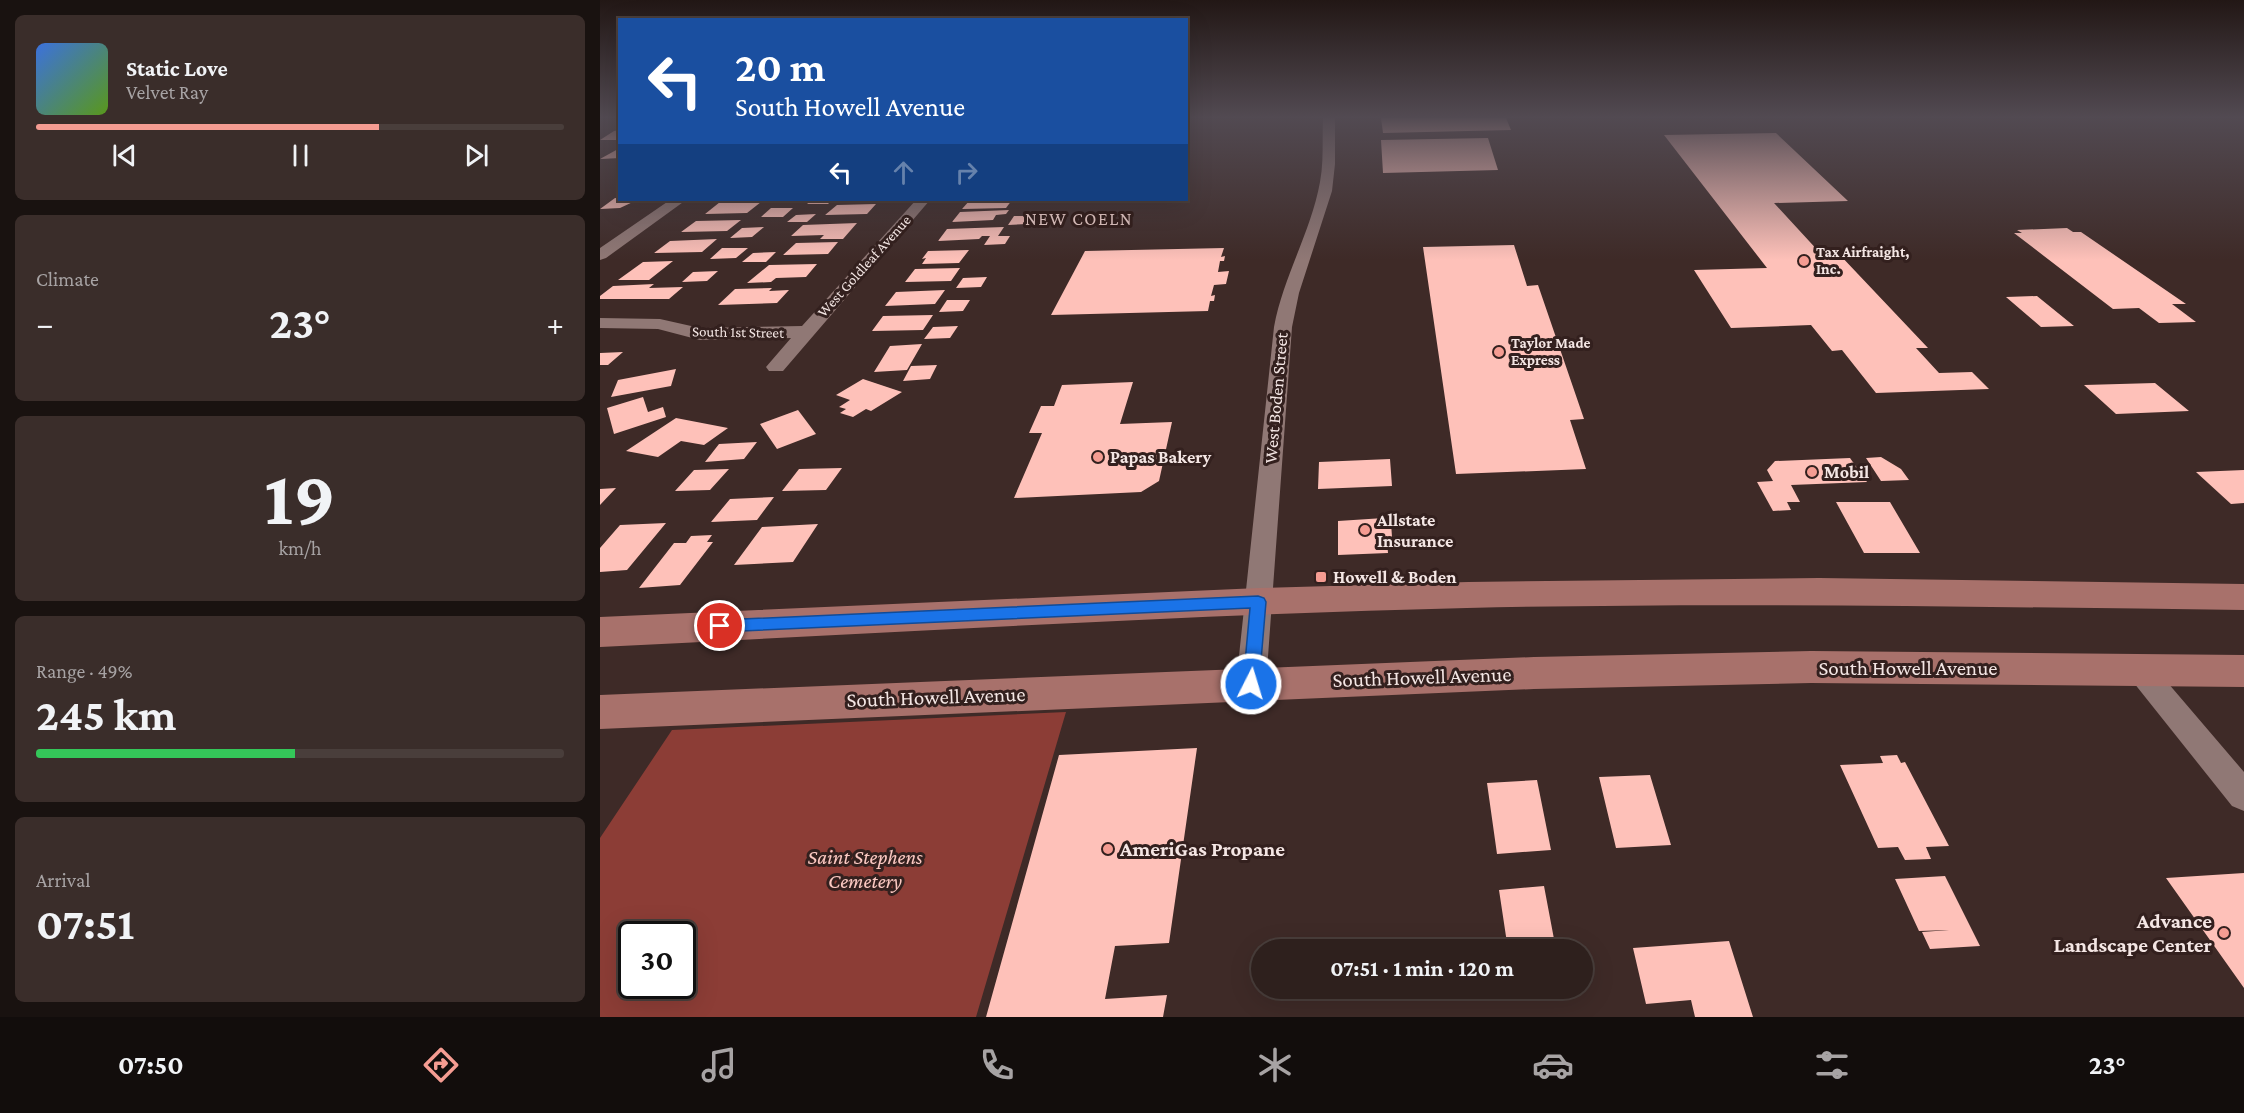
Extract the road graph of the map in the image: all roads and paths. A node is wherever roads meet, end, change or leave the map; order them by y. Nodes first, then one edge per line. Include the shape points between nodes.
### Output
1 (1326, 165) edge
2 (678, 201) edge
3 (922, 201) edge
4 (600, 255) edge
5 (600, 323) edge
6 (805, 333) junction
7 (776, 367) dead end
8 (2244, 597) edge
9 (1258, 602) junction
10 (600, 632) edge
11 (2140, 670) junction
12 (2244, 671) edge
13 (1251, 684) junction
14 (600, 712) edge
15 (2244, 796) edge

1 - 9 street, West Boden Street via 1325,191 1285,308
2 - 4 street
3 - 6 street, West Goldleaf Avenue
5 - 6 street, South 1st Street via 660,324 700,334
6 - 7 street, West Goldleaf Avenue
8 - 9 main road via 1819,591
9 - 10 main road
9 - 13 street, West Boden Street
11 - 12 main road, South Howell Avenue
11 - 13 main road, South Howell Avenue via 1758,668 1534,672
11 - 15 street
13 - 14 main road, South Howell Avenue

